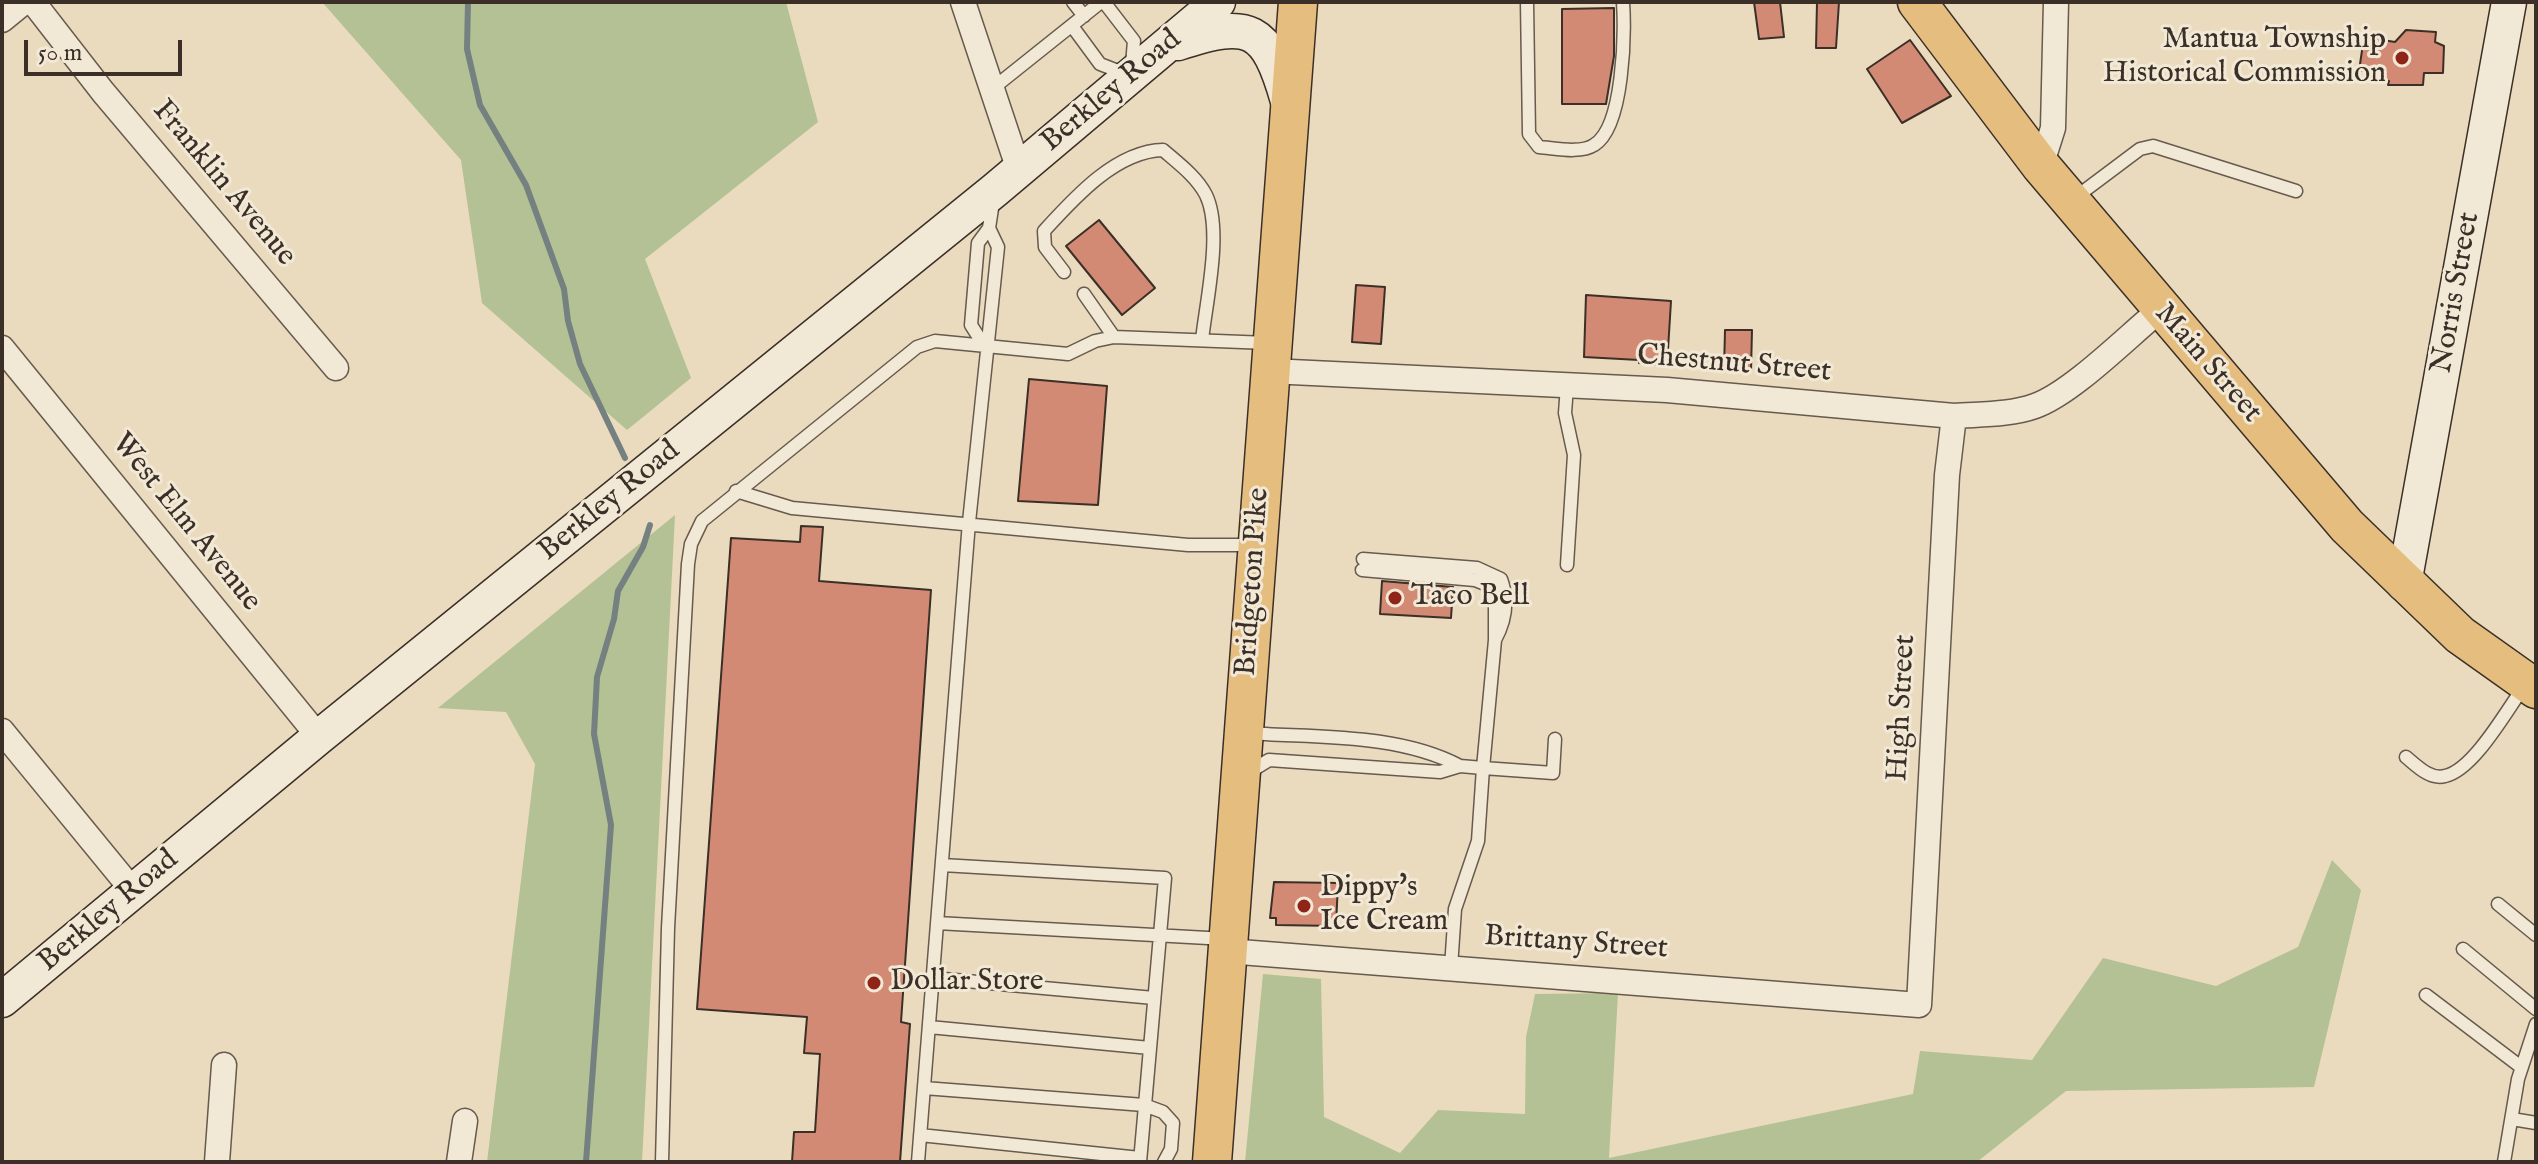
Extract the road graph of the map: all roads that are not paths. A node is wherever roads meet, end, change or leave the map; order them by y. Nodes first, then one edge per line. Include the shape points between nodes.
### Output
1 (24, 2) edge
2 (33, 2) edge
3 (963, 2) edge
4 (1073, 2) edge
5 (1102, 2) edge
6 (1218, 2) edge
7 (1298, 2) edge
8 (1527, 2) edge
9 (1623, 2) edge
10 (1917, 2) edge
11 (1954, 2) edge
12 (2056, 2) edge
13 (2509, 2) edge
14 (2521, 2) edge
15 (2536, 5) edge
16 (1084, 16) junction
17 (2, 20) edge
18 (1072, 26) junction
19 (1948, 41) junction
20 (1166, 47) junction
21 (1131, 76) junction
22 (992, 89) junction
23 (1289, 106) junction
24 (2041, 166) junction
25 (1007, 180) junction
26 (2296, 191) dead end
27 (2070, 202) junction
28 (989, 228) junction
29 (1064, 272) dead end
30 (1084, 294) dead end
31 (2160, 310) junction
32 (1114, 337) junction
33 (1202, 340) junction
34 (985, 347) junction
35 (2, 348) edge
36 (1271, 357) junction
37 (336, 368) dead end
38 (1567, 386) junction
39 (1954, 416) junction
40 (736, 491) junction
41 (969, 522) junction
42 (1257, 545) junction
43 (1362, 564) dead end
44 (1567, 565) dead end
45 (2404, 584) junction
46 (2531, 686) edge
47 (2, 731) edge
48 (1243, 733) junction
49 (319, 737) junction
50 (1555, 739) dead end
51 (2406, 757) dead end
52 (1460, 766) junction
53 (1483, 768) junction
54 (1240, 778) junction
55 (942, 865) junction
56 (134, 892) junction
57 (2498, 904) dead end
58 (937, 923) junction
59 (1160, 935) junction
60 (2536, 935) edge
61 (1228, 945) junction
62 (2463, 949) dead end
63 (1451, 967) junction
64 (933, 978) junction
65 (2426, 995) dead end
66 (1154, 998) junction
67 (2, 1000) edge
68 (1919, 1005) joint
69 (2536, 1009) edge
70 (2536, 1024) edge
71 (929, 1027) junction
72 (1150, 1048) junction
73 (224, 1065) dead end
74 (2521, 1067) junction
75 (924, 1088) junction
76 (1144, 1105) junction
77 (2512, 1119) junction
78 (465, 1121) dead end
79 (2536, 1123) edge
80 (920, 1135) junction
81 (1140, 1160) edge
82 (217, 1162) edge
83 (459, 1162) edge
84 (662, 1162) edge
85 (918, 1162) edge
86 (1164, 1162) edge
87 (1212, 1162) edge
88 (2504, 1162) edge

1 - 17 street
2 - 37 street, Franklin Avenue
3 - 22 street
4 - 16 lane
5 - 16 lane
5 - 21 lane via 1134,41
6 - 20 street, Berkley Road
7 - 23 main road, Bridgeton Pike
8 - 9 lane via 1529,134 1539,147 1581,150 1603,138 1615,108 1625,31
10 - 19 main road, Main Street
11 - 19 main road
12 - 24 street via 2053,128
13 - 45 street, Norris Street
14 - 15 street
16 - 18 lane
18 - 21 lane via 1100,64
18 - 22 lane
19 - 24 main road, Main Street
20 - 21 street, Berkley Road
20 - 23 street via 1218,30 1257,36 1277,61
21 - 25 street, Berkley Road
22 - 25 street
23 - 36 main road, Bridgeton Pike
24 - 27 main road, Main Street
25 - 28 lane
25 - 49 street, Berkley Road
26 - 27 lane via 2153,146 2140,149
27 - 31 main road, Main Street
28 - 34 lane via 998,247 991,332
28 - 34 lane via 978,243 971,325
29 - 33 lane via 1045,247 1044,231 1120,162 1137,153 1163,150 1197,183 1211,212
30 - 32 lane
31 - 39 street, Chestnut Street via 2038,405
31 - 45 main road, Main Street
32 - 33 lane
32 - 34 lane via 1068,354
33 - 36 lane
34 - 40 lane via 935,341 917,347
34 - 41 lane
35 - 49 street, West Elm Avenue
36 - 38 street, Chestnut Street
36 - 42 main road, Bridgeton Pike
38 - 39 street, Chestnut Street
38 - 44 lane via 1565,413 1574,455
39 - 68 street, High Street
40 - 41 lane via 792,508
40 - 84 lane via 702,521 688,564 668,928
41 - 42 lane via 1188,545
41 - 55 lane
42 - 48 main road, Bridgeton Pike
43 - 53 lane via 1490,571 1501,579 1504,623 1495,640
45 - 46 main road, Main Street via 2460,635
46 - 51 lane via 2462,768 2444,776 2428,774
47 - 56 street
48 - 52 lane via 1368,741 1443,757
48 - 54 main road, Bridgeton Pike
49 - 56 street, Berkley Road
50 - 53 lane via 1553,773
52 - 53 lane
52 - 54 lane via 1440,772 1269,760
53 - 63 lane via 1478,841 1455,909
54 - 61 main road, Bridgeton Pike
55 - 58 lane
55 - 59 lane via 1165,878
56 - 67 street, Berkley Road
57 - 60 lane
58 - 59 lane
58 - 64 lane
59 - 61 lane
59 - 66 lane
61 - 63 street, Brittany Street
61 - 87 main road, Bridgeton Pike
62 - 69 lane
63 - 68 street, Brittany Street
64 - 66 lane
64 - 71 lane
65 - 74 lane
66 - 72 lane
70 - 74 lane
71 - 72 lane
71 - 75 lane
72 - 76 lane
73 - 82 street
74 - 77 lane
75 - 76 lane
75 - 80 lane
76 - 81 lane
76 - 86 lane via 1163,1112 1173,1123
77 - 79 lane
77 - 88 lane
78 - 83 street
80 - 81 lane
80 - 85 lane

